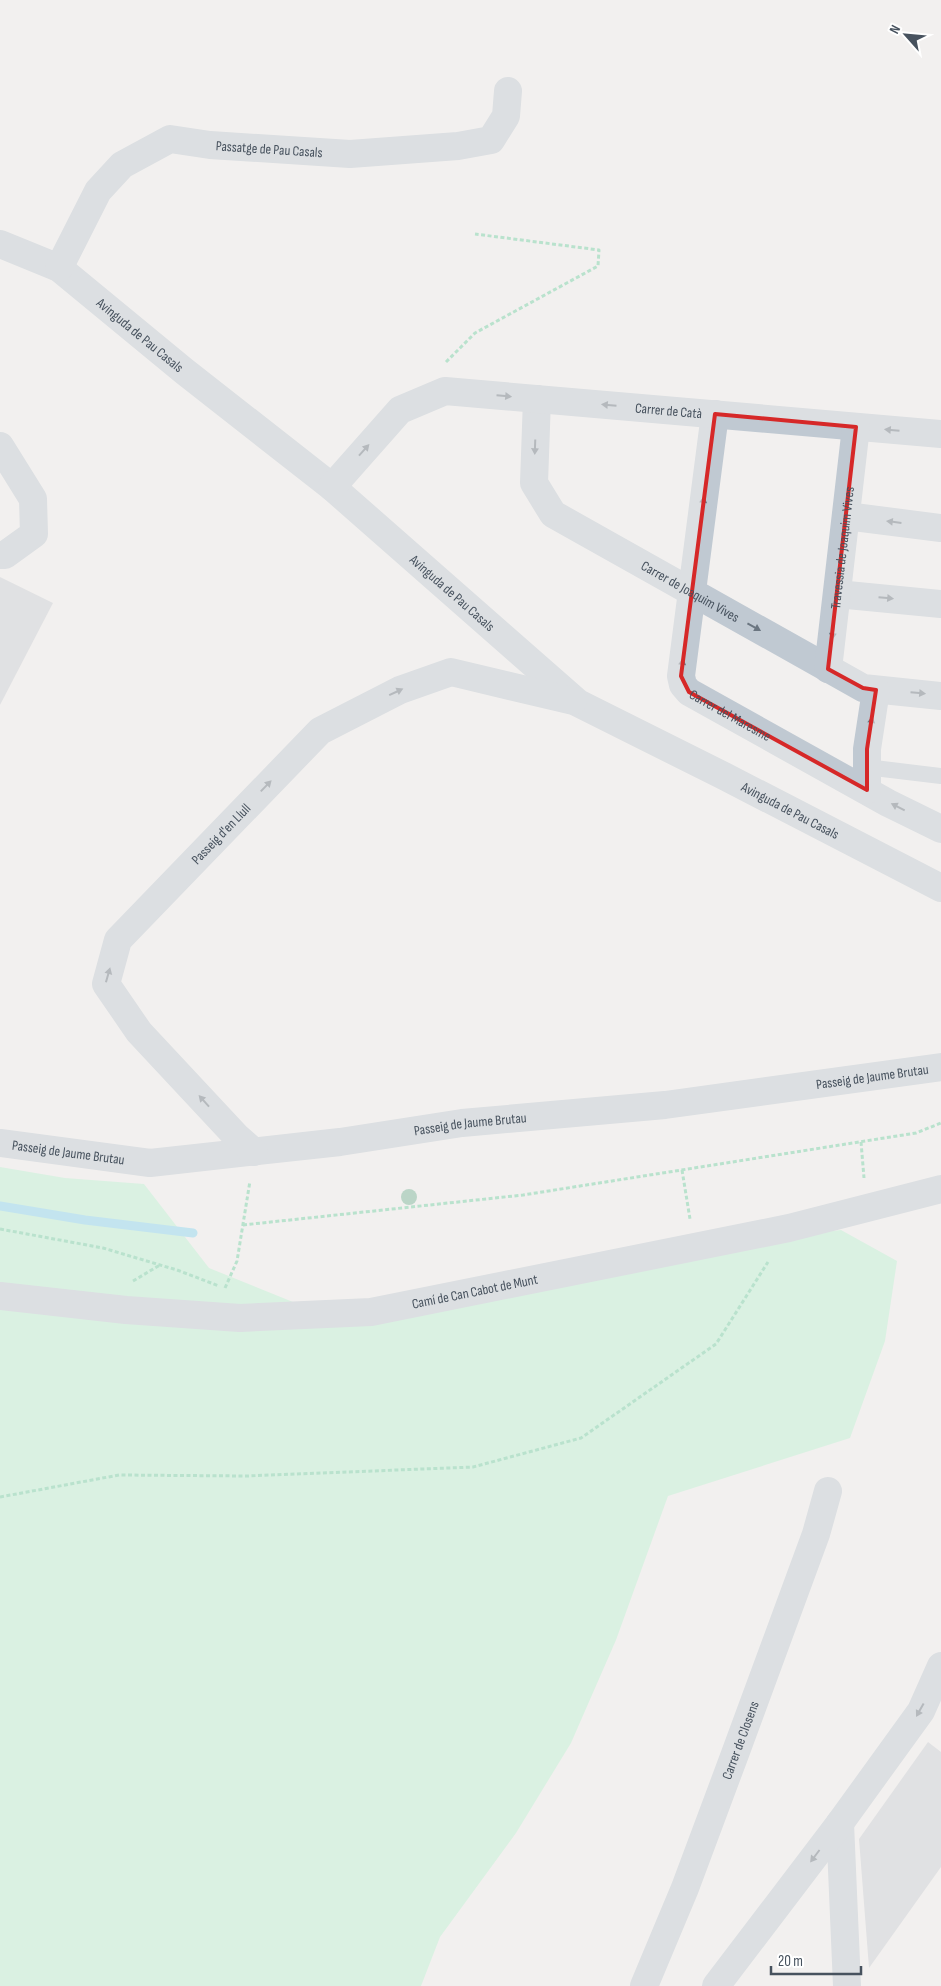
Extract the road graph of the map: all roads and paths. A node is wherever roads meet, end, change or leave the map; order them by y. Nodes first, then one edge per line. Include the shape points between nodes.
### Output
1 (508, 90) dead end
2 (475, 234) dead end
3 (0, 244) edge
4 (59, 268) junction
5 (441, 368) dead end
6 (537, 399) junction
7 (715, 414) junction
8 (856, 427) junction
9 (941, 434) edge
10 (0, 446) edge
11 (332, 486) junction
12 (846, 516) junction
13 (941, 528) edge
14 (0, 555) edge
15 (692, 592) junction
16 (837, 594) junction
17 (941, 604) edge
18 (828, 669) junction
19 (876, 690) junction
20 (941, 696) edge
21 (578, 702) junction
22 (941, 776) edge
23 (867, 778) junction
24 (941, 829) edge
25 (941, 888) edge
26 (941, 1067) edge
27 (941, 1123) edge
28 (861, 1142) junction
29 (0, 1143) edge
30 (254, 1152) junction
31 (682, 1170) junction
32 (864, 1173) dead end
33 (941, 1189) edge
34 (690, 1220) dead end
35 (244, 1224) junction
36 (789, 1228) junction
37 (0, 1229) edge
38 (0, 1296) edge
39 (828, 1491) dead end
40 (0, 1497) edge
41 (941, 1666) edge
42 (840, 1823) junction
43 (644, 1986) edge
44 (716, 1986) edge
45 (847, 1986) edge

1 - 4 street, Passatge de Pau Casals via 506,116 491,140 458,146 350,154 210,145 170,139 122,165 98,191
2 - 5 path via 599,250 598,266 475,333
3 - 4 street, Avinguda de Pau Casals
4 - 11 street, Avinguda de Pau Casals
7 -> 6 street, Carrer de Catà
11 -> 6 street, Carrer de Catà via 400,410 445,390
6 -> 15 street, Carrer de Joaquim Vives via 534,483 553,514
7 - 8 street, Carrer de Catà
15 -> 7 street, Carrer del Maresme
9 -> 8 street, Carrer de Catà
8 - 12 street, Travessia de Joaquim Vives
10 - 14 street via 33,499 34,534 5,555
11 - 21 street, Avinguda de Pau Casals
13 -> 12 street
12 - 16 street, Travessia de Joaquim Vives
15 -> 18 street, Carrer de Joaquim Vives
23 -> 15 street, Carrer del Maresme via 689,692 681,676
16 -> 17 street
16 -> 18 street, Travessia de Joaquim Vives
18 - 19 street, Carrer de Joaquim Vives via 863,688
19 -> 20 street, Carrer de Joaquim Vives
23 -> 19 street via 867,749
21 - 25 street, Avinguda de Pau Casals
30 -> 21 street, Passeig d'en Llull via 139,1032 106,984 118,940 320,731 329,726 400,690 451,672
22 - 23 lane
24 -> 23 street, Carrer del Maresme
26 - 30 street, Passeig de Jaume Brutau via 665,1104 462,1123
27 - 28 path via 916,1133
28 - 31 path
28 - 32 path
29 - 30 street, Passeig de Jaume Brutau via 150,1163
30 - 35 path
31 - 34 path
31 - 35 path via 523,1195
33 - 36 street, Camí de Can Cabot de Munt
35 - 37 path via 237,1261 226,1288 103,1248
36 - 38 street, Camí de Can Cabot de Munt via 371,1312 240,1318
36 - 40 path via 716,1344 581,1438 473,1467 246,1476 119,1475
39 - 43 street, Carrer de Closens via 816,1534 735,1754
41 -> 42 street via 921,1711
42 -> 44 street
42 - 45 street

